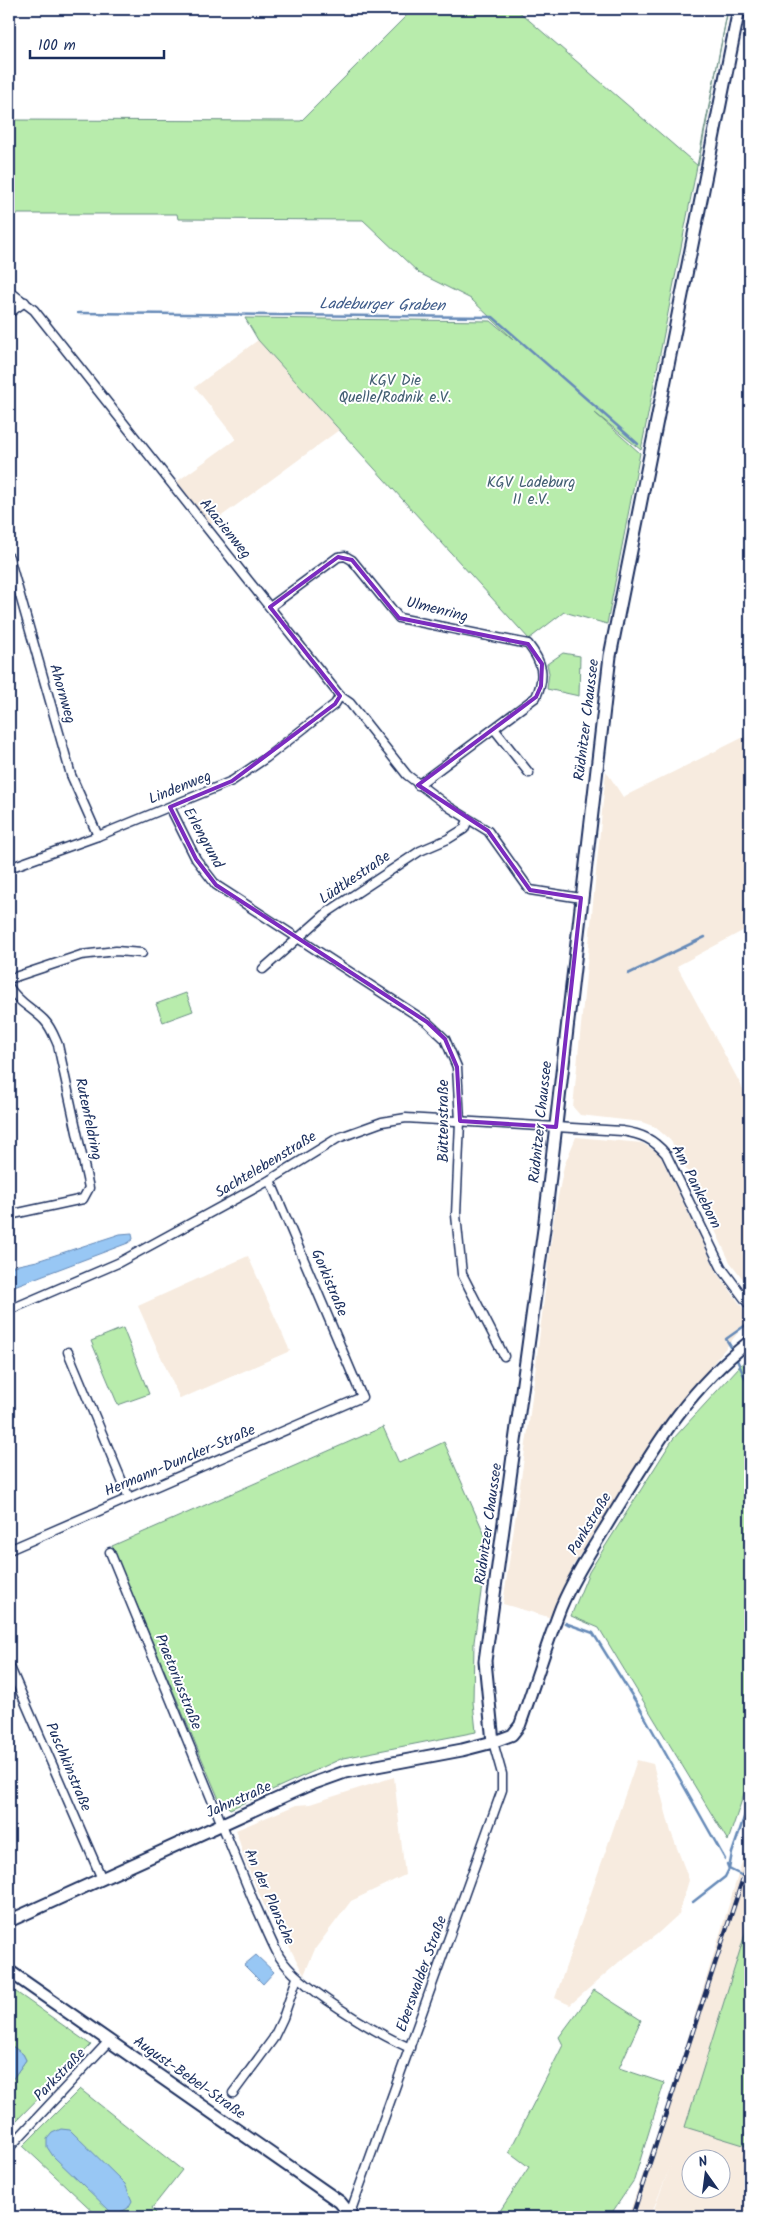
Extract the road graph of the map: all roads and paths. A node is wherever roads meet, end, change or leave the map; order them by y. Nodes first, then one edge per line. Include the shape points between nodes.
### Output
1 (739, 9) edge
2 (9, 291) edge
3 (25, 302) junction
4 (9, 313) edge
5 (9, 557) edge
6 (270, 607) junction
7 (340, 696) junction
8 (495, 730) junction
9 (529, 773) dead end
10 (418, 785) junction
11 (170, 807) junction
12 (468, 820) junction
13 (98, 836) junction
14 (9, 868) edge
15 (581, 898) junction
16 (236, 900) joint
17 (299, 938) junction
18 (142, 953) dead end
19 (263, 969) dead end
20 (9, 979) edge
21 (9, 987) edge
22 (460, 1121) junction
23 (556, 1127) junction
24 (270, 1180) junction
25 (9, 1214) edge
26 (750, 1306) edge
27 (9, 1310) edge
28 (750, 1340) edge
29 (68, 1352) dead end
30 (504, 1356) dead end
31 (362, 1397) joint
32 (129, 1498) junction
33 (9, 1550) edge
34 (110, 1552) dead end
35 (9, 1665) edge
36 (493, 1742) junction
37 (222, 1823) junction
38 (102, 1879) junction
39 (9, 1921) edge
40 (9, 1972) edge
41 (296, 1978) junction
42 (109, 2041) junction
43 (410, 2048) junction
44 (233, 2093) dead end
45 (9, 2148) edge
46 (350, 2216) edge

1 - 15 main road, Rüdnitzer Chaussee via 610,656
2 - 3 street, Akazienweg
3 - 4 street
3 - 6 street, Akazienweg
5 - 13 street, Ahornweg via 72,774
6 - 7 street, Akazienweg
6 - 8 street, Ulmenring via 345,556 352,560 399,618 528,644 542,664 541,686 536,697
7 - 10 street, Akazienweg via 350,703
7 - 11 street, Lindenweg via 327,710 232,781
8 - 9 street
8 - 10 street, Ulmenring
10 - 12 street, Akazienweg
11 - 13 street, Lindenweg
11 - 16 street, Erlengrund via 205,874
12 - 15 street, Akazienweg via 488,831 530,890
12 - 17 street, Lüdtkestraße via 464,829 420,851 361,889
13 - 14 street, Lindenweg
15 - 23 main road, Rüdnitzer Chaussee
16 - 17 street, Büttenstraße
17 - 19 street, Lüdtkestraße
17 - 22 street, Büttenstraße via 427,1022 445,1039 457,1067
18 - 20 street via 81,954
21 - 25 street, Rutenfeldring via 17,998 44,1020 55,1038 89,1188 83,1199
22 - 23 street, Sachtelebenstraße
22 - 24 street, Sachtelebenstraße via 406,1118 366,1127 318,1149
22 - 30 street, Büttenstraße via 456,1215 462,1274
23 - 26 street, Am Pankeborn via 638,1133 654,1140 666,1154 721,1267
23 - 36 main road, Rüdnitzer Chaussee via 486,1660
24 - 27 street, Sachtelebenstraße via 118,1264
24 - 31 street, Gorkistraße
28 - 36 street, Pankstraße via 692,1397 655,1445 574,1578 520,1725 512,1735
29 - 32 street
31 - 32 street, Hermann-Duncker-Straße
32 - 33 street, Hermann-Duncker-Straße
34 - 37 street, Praetoriusstraße
35 - 38 street, Puschkinstraße
36 - 37 main road, Jahnstraße via 345,1772
36 - 43 street, Eberswalder Straße via 502,1774 502,1790
37 - 38 main road, Jahnstraße
37 - 41 street, An der Plansche via 272,1940
38 - 39 main road, Jahnstraße
40 - 42 main road, August-Bebel-Straße
41 - 43 street, An der Plansche via 390,2039
41 - 44 street via 273,2039
42 - 45 street, Parkstraße
42 - 46 main road, August-Bebel-Straße via 340,2202
43 - 46 street, Eberswalder Straße

